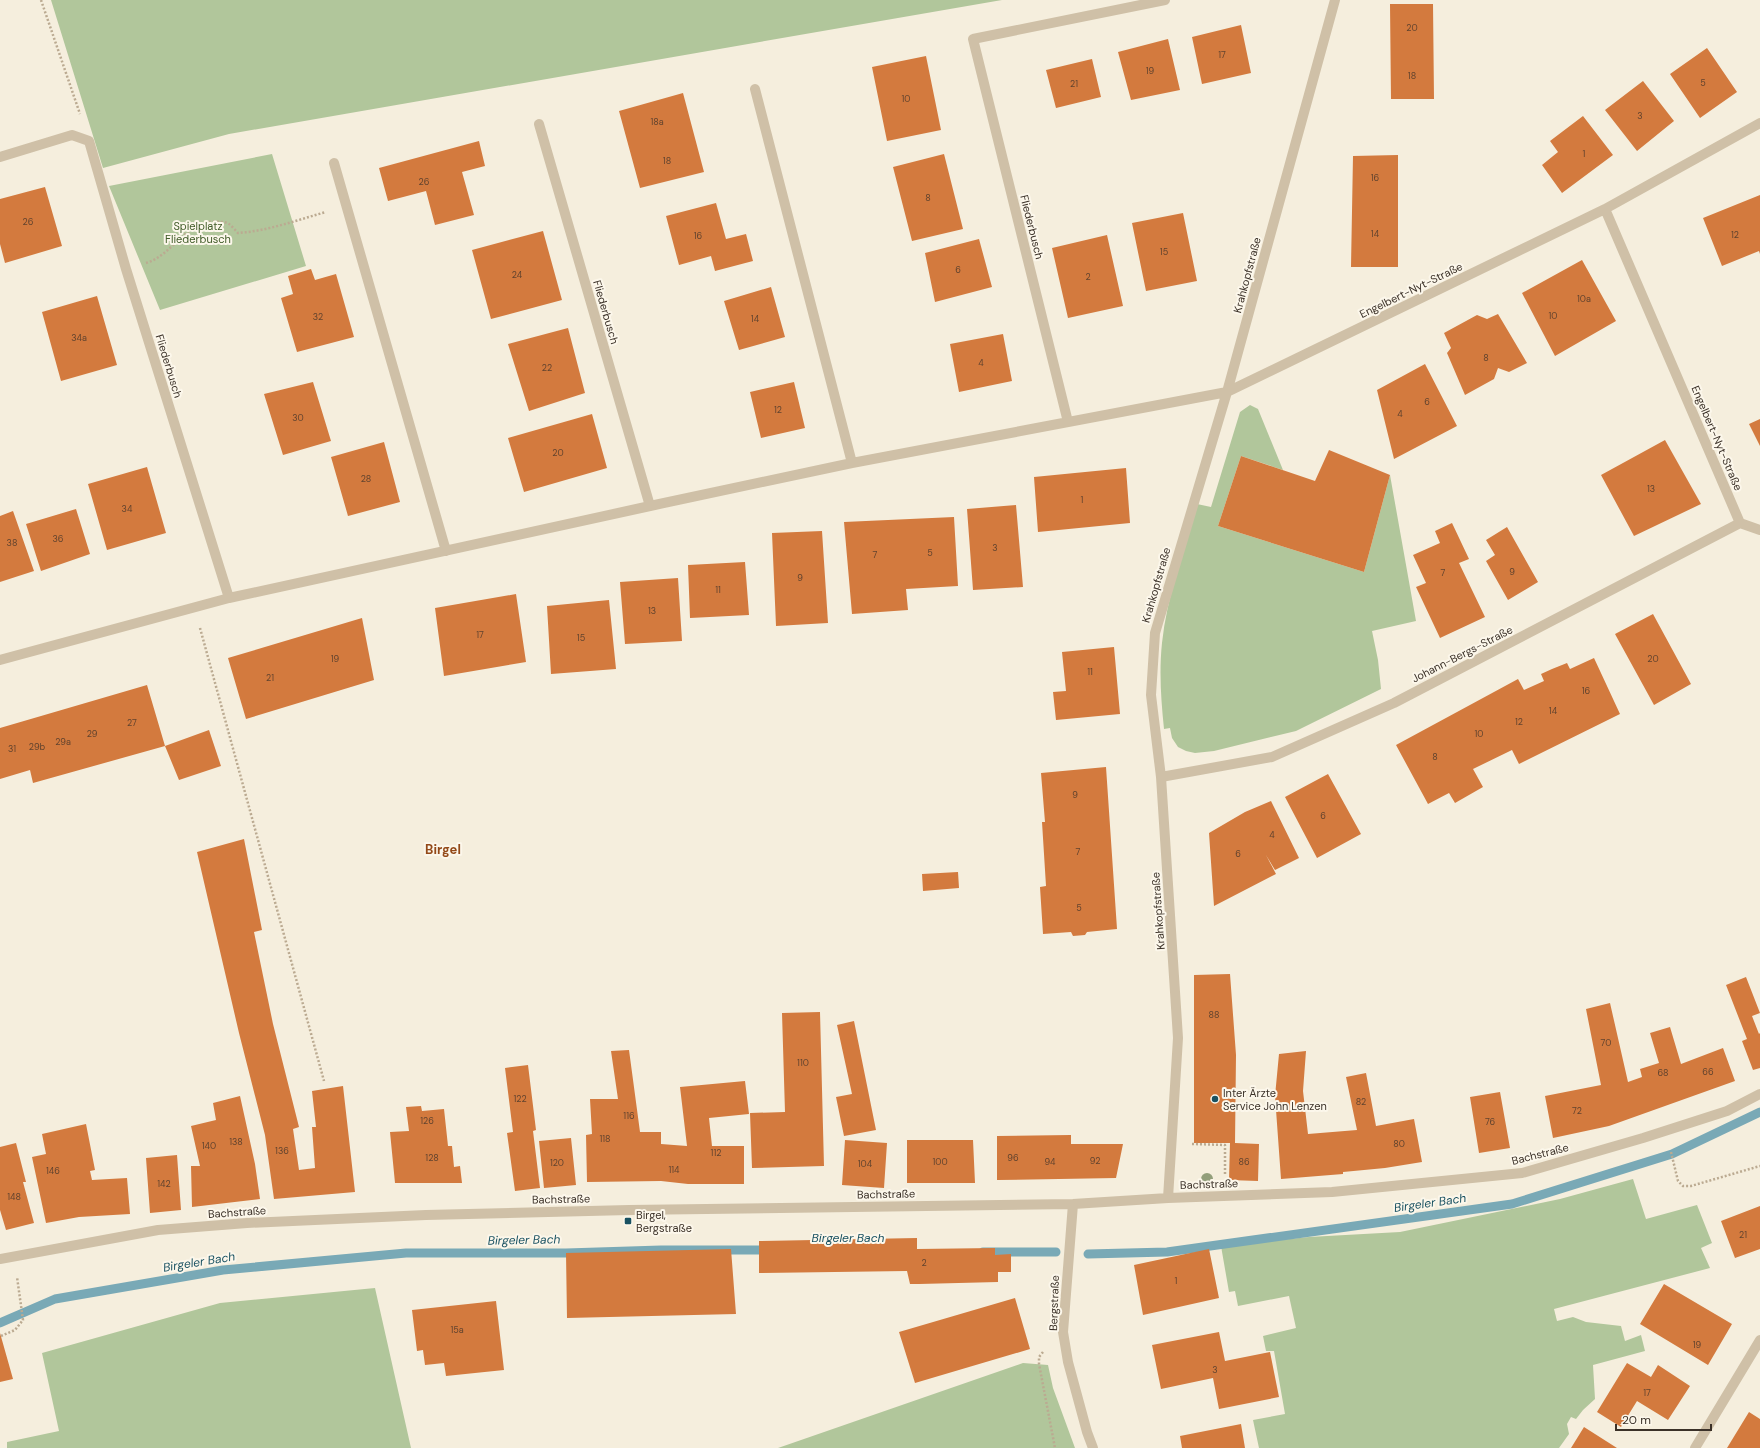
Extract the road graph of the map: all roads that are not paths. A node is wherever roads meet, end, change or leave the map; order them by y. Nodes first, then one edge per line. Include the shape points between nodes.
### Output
1 (1165, 0) edge
2 (1335, 0) edge
3 (755, 89) dead end
4 (1760, 123) edge
5 (539, 124) dead end
6 (0, 157) edge
7 (334, 162) dead end
8 (1605, 209) junction
9 (1227, 392) junction
10 (1068, 422) junction
11 (852, 463) junction
12 (650, 506) junction
13 (1740, 523) junction
14 (1760, 530) edge
15 (446, 551) junction
16 (229, 598) junction
17 (0, 660) edge
18 (1161, 777) junction
19 (1760, 1094) edge
20 (1168, 1198) junction
21 (1073, 1204) junction
22 (0, 1258) edge
23 (1760, 1340) edge
24 (1093, 1448) edge
25 (1695, 1448) edge

1 - 10 street, Fliederbusch via 973,39
2 - 9 street, Krahkopfstraße
3 - 11 street
4 - 8 street, Engelbert-Nyt-Straße
5 - 12 street, Fliederbusch
6 - 16 street, Fliederbusch via 72,134 89,141 126,269
7 - 15 street
8 - 9 street, Engelbert-Nyt-Straße
8 - 13 street, Engelbert-Nyt-Straße
9 - 10 street
9 - 18 street, Krahkopfstraße via 1155,633 1151,695
10 - 11 street
11 - 12 street
12 - 15 street
13 - 14 street
13 - 18 street, Johann-Bergs-Straße via 1394,703 1272,757
15 - 16 street
16 - 17 street
18 - 20 street, Krahkopfstraße via 1178,1038
19 - 20 street, Bachstraße via 1727,1111 1522,1173 1332,1192
20 - 21 street, Bachstraße
21 - 22 street, Bachstraße via 652,1209 247,1222 158,1230
21 - 24 street, Bergstraße via 1063,1332 1068,1362
23 - 25 street

